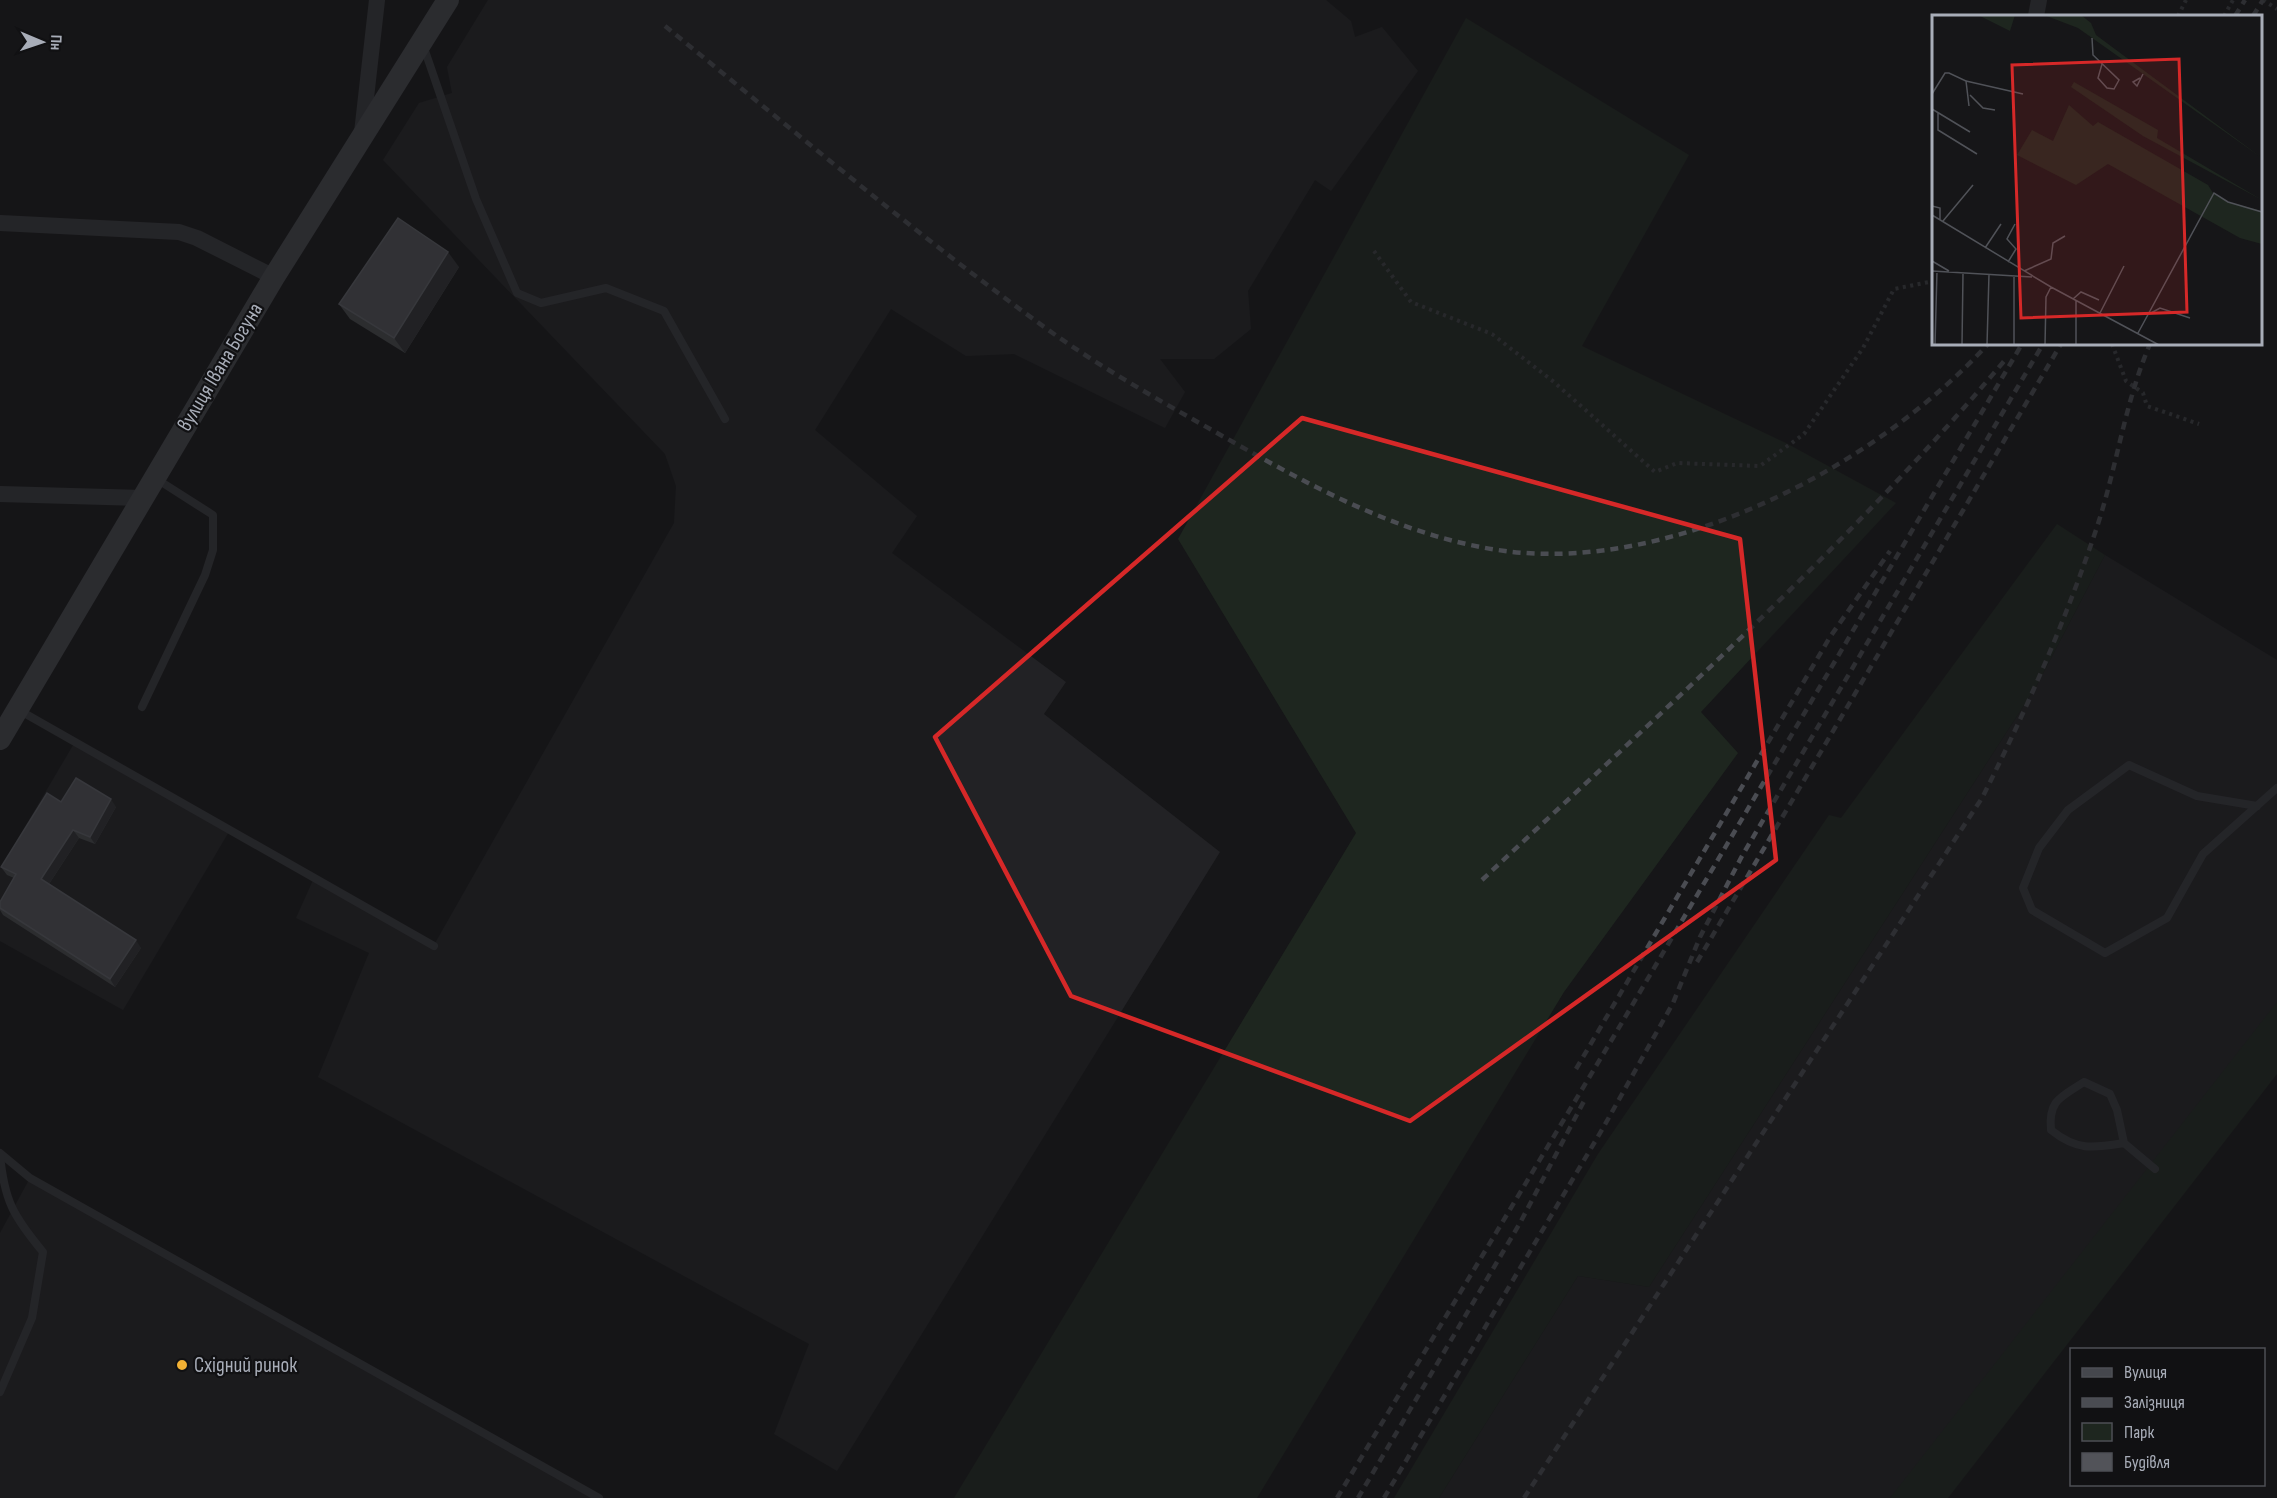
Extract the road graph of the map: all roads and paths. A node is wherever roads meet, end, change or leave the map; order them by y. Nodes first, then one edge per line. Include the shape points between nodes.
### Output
1 (377, 0) edge
2 (448, 0) edge
3 (2039, 0) edge
4 (2186, 0) edge
5 (2234, 0) edge
6 (2263, 0) edge
7 (2277, 9) edge
8 (2036, 15) edge
9 (2178, 15) edge
10 (2225, 15) edge
11 (422, 41) junction
12 (362, 138) junction
13 (0, 223) edge
14 (1374, 251) dead end
15 (274, 277) junction
16 (1932, 281) edge
17 (2112, 345) edge
18 (725, 418) dead end
19 (2199, 424) dead end
20 (154, 478) junction
21 (0, 495) edge
22 (142, 498) junction
23 (142, 707) dead end
24 (17, 709) junction
25 (0, 739) edge
26 (2277, 788) edge
27 (2257, 806) junction
28 (434, 946) dead end
29 (2124, 1143) junction
30 (0, 1153) edge
31 (2155, 1169) dead end
32 (0, 1392) edge
33 (599, 1498) edge

1 - 12 street
2 - 11 street, вулиця Івана Богуна
3 - 8 street
4 - 9 path
5 - 10 path
6 - 7 path
11 - 12 street, вулиця Івана Богуна
11 - 18 lane via 476,199 517,293 541,303 606,288 664,311
12 - 15 street, вулиця Івана Богуна
13 - 15 street via 179,232
14 - 16 path via 1411,302 1492,334 1554,382 1655,472 1677,463 1760,466 1804,434 1863,348 1894,289
15 - 20 street, вулиця Івана Богуна
17 - 19 path via 2126,381 2143,393 2147,406
20 - 22 street, вулиця Івана Богуна
20 - 23 lane via 213,515 213,550 205,575
21 - 22 street
22 - 24 street, вулиця Івана Богуна
24 - 25 street, вулиця Івана Богуна
24 - 28 lane
26 - 27 lane
27 - 27 lane via 2203,854 2168,918 2105,953 2032,910 2023,888 2039,848 2067,810 2129,765 2197,796
29 - 29 lane via 2091,1147 2072,1144 2051,1130 2050,1114 2057,1099 2084,1082 2110,1094
29 - 31 lane
30 - 32 lane via 2,1185 16,1219 43,1252 32,1318
30 - 33 lane via 30,1178

